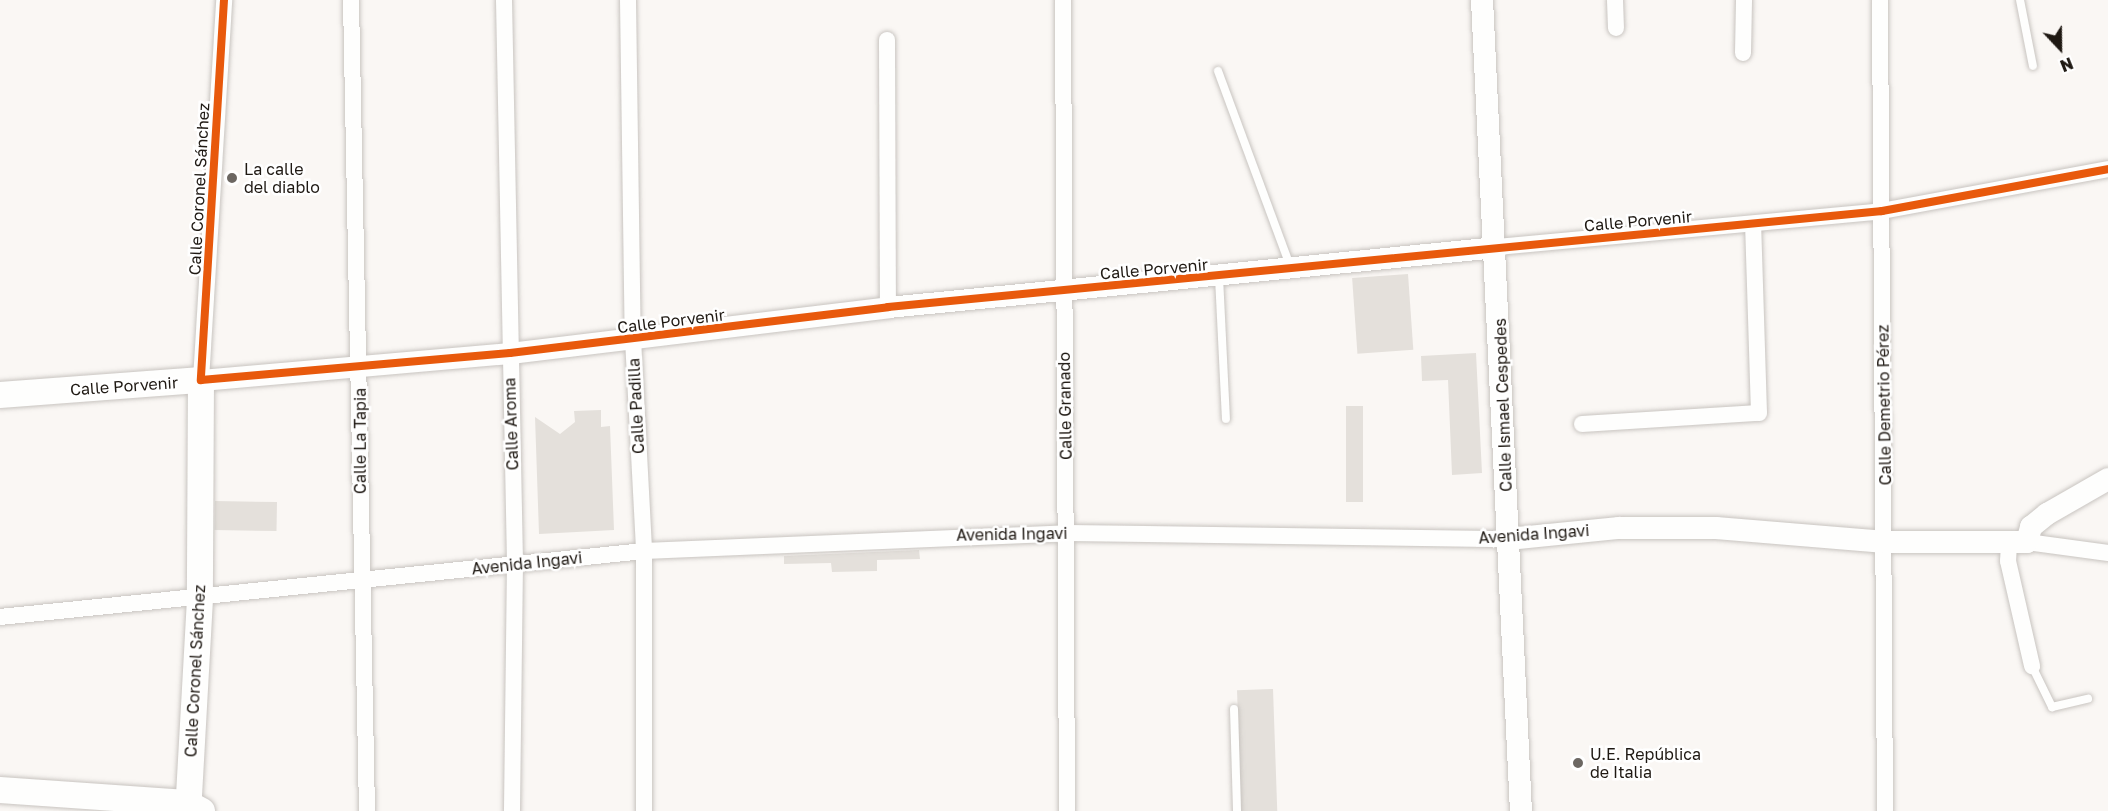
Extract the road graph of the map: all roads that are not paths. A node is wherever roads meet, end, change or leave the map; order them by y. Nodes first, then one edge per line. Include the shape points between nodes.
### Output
1 (224, 0) edge
2 (351, 0) edge
3 (504, 0) edge
4 (628, 0) edge
5 (1063, 0) edge
6 (1482, 0) edge
7 (1615, 0) edge
8 (1744, 0) edge
9 (1880, 0) edge
10 (2020, 0) edge
11 (1616, 28) dead end
12 (886, 40) dead end
13 (1743, 53) dead end
14 (2033, 66) dead end
15 (1218, 71) dead end
16 (2108, 169) edge
17 (1882, 211) junction
18 (1753, 224) junction
19 (1497, 247) junction
20 (1291, 269) junction
21 (1219, 277) junction
22 (1062, 291) junction
23 (888, 307) junction
24 (633, 339) junction
25 (510, 353) junction
26 (360, 363) junction
27 (201, 380) junction
28 (0, 395) edge
29 (1226, 418) dead end
30 (1582, 424) dead end
31 (2108, 479) edge
32 (1068, 533) junction
33 (1508, 539) junction
34 (1885, 542) junction
35 (2018, 543) junction
36 (644, 551) junction
37 (2108, 553) edge
38 (515, 563) junction
39 (361, 584) junction
40 (200, 599) junction
41 (0, 617) edge
42 (2032, 666) joint
43 (2088, 699) dead end
44 (1234, 708) dead end
45 (0, 789) edge
46 (192, 808) edge
47 (368, 811) edge
48 (512, 811) edge
49 (644, 811) edge
50 (1067, 811) edge
51 (1237, 811) edge
52 (1521, 811) edge
53 (1885, 811) edge

1 - 27 street, Calle Coronel Sánchez
2 - 26 street, Calle La Tapia
3 - 25 street, Calle Aroma
4 - 24 street, Calle Padilla
5 - 22 street, Calle Granado
6 - 19 main road, Calle Ismael Cespedes
7 - 11 street
8 - 13 street
9 - 17 street, Calle Demetrio Pérez
10 - 14 lane
12 - 23 street
15 - 20 lane
16 - 17 street, Calle Porvenir
17 - 18 street, Calle Porvenir
17 - 34 street, Calle Demetrio Pérez
18 - 19 street, Calle Porvenir
18 - 30 street via 1759,413
19 - 20 street, Calle Porvenir
19 - 33 main road, Calle Ismael Cespedes
20 - 21 street, Calle Porvenir
21 - 22 street, Calle Porvenir
21 - 29 lane
22 - 23 street, Calle Porvenir
22 - 32 street, Calle Granado
23 - 24 street, Calle Porvenir
24 - 25 street, Calle Porvenir
24 - 36 street, Calle Padilla
25 - 26 street, Calle Porvenir
25 - 38 street, Calle Aroma
26 - 27 street, Calle Porvenir
26 - 39 street, Calle La Tapia
27 - 28 main road, Calle Porvenir
27 - 40 main road, Calle Coronel Sánchez
31 - 35 main road via 2039,520
32 - 33 street, Avenida Ingavi
32 - 36 street, Avenida Ingavi
32 - 50 street, Calle Granado
33 - 34 main road, Avenida Ingavi via 1619,528 1705,528
33 - 52 main road, Calle Ismael Cespedes
34 - 35 main road, Avenida Ingavi
34 - 53 street, Calle Demetrio Pérez
35 - 37 street
35 - 42 street via 2008,561
36 - 38 street, Avenida Ingavi
36 - 49 street, Calle Padilla
38 - 39 street, Avenida Ingavi
38 - 48 street, Calle Aroma
39 - 40 street, Avenida Ingavi
39 - 47 street, Calle La Tapia
40 - 41 street, Avenida Ingavi
40 - 46 main road, Calle Coronel Sánchez
42 - 43 lane via 2052,707
44 - 51 lane
45 - 46 main road

